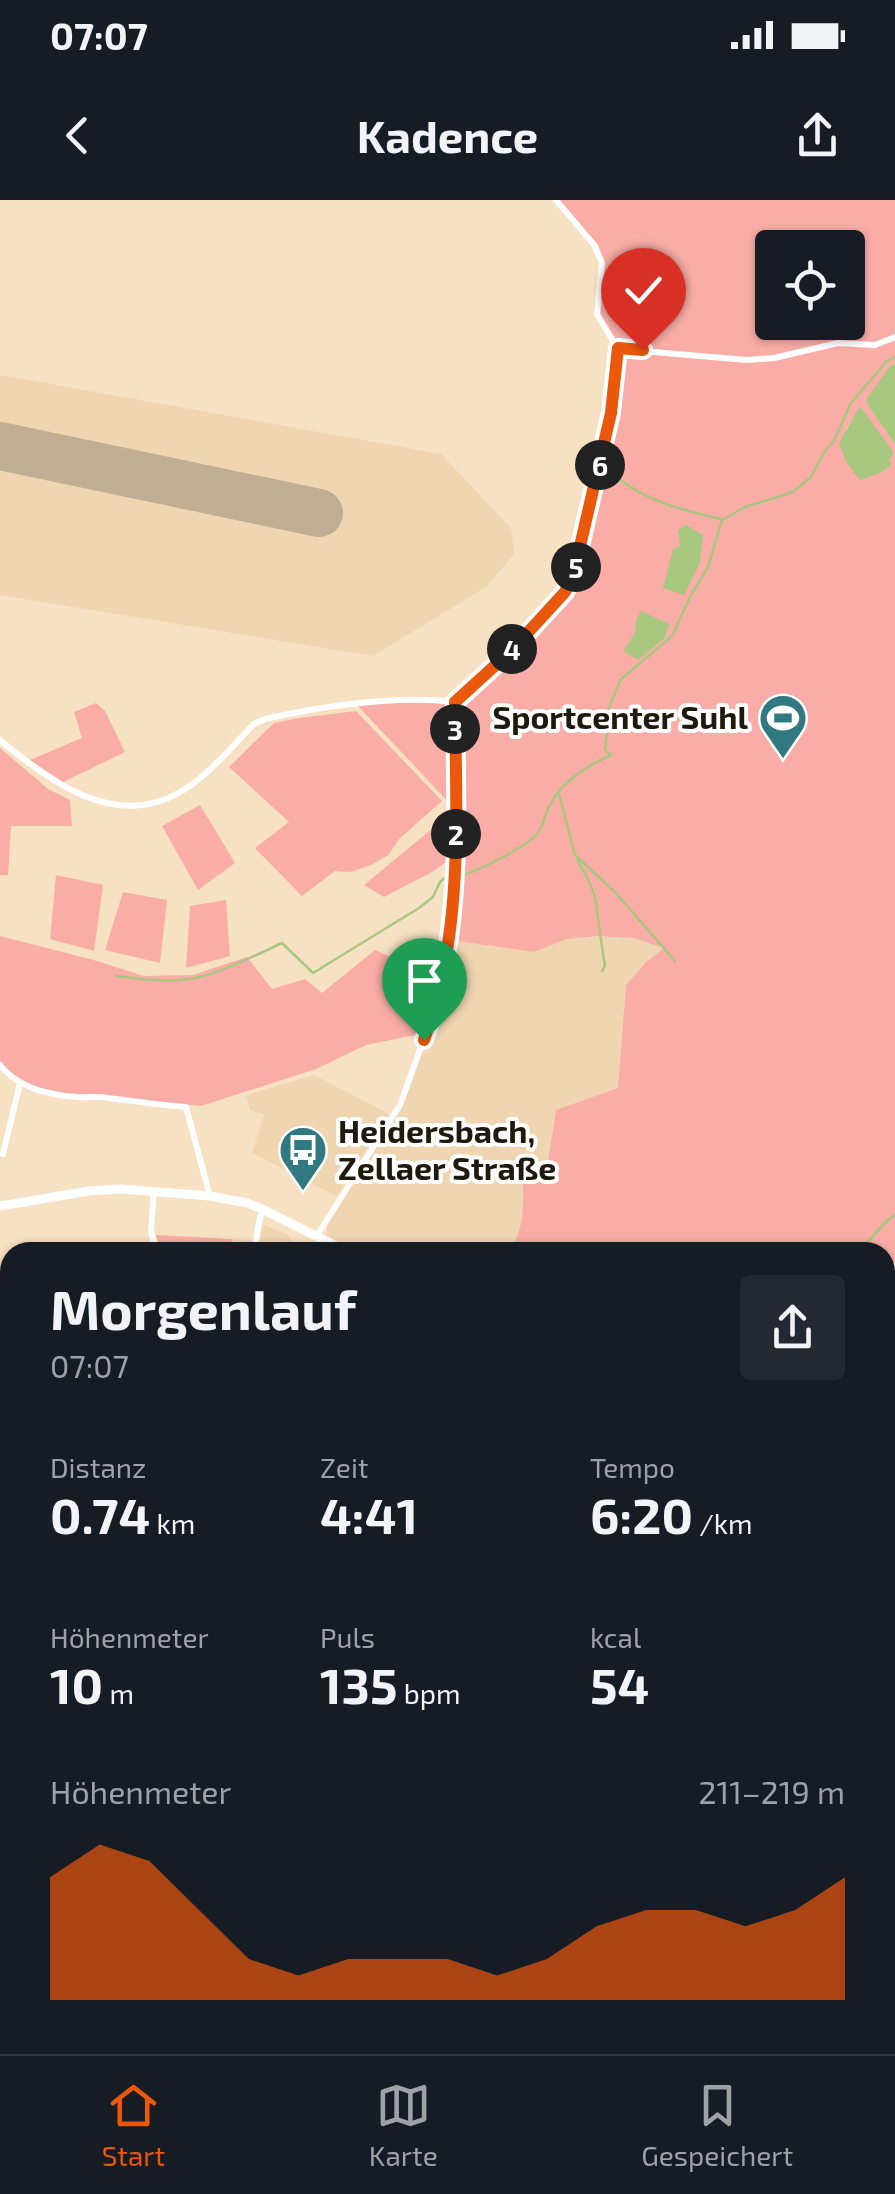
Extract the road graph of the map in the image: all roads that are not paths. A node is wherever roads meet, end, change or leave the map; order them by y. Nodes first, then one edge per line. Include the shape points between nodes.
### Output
1 (556, 200) edge
2 (895, 337) edge
3 (618, 348) junction
4 (455, 702) junction
5 (0, 740) edge
6 (0, 1065) edge
7 (20, 1083) junction
8 (3, 1154) dead end
9 (154, 1190) junction
10 (210, 1196) junction
11 (0, 1206) edge
12 (264, 1210) junction
13 (316, 1237) junction
14 (154, 1242) edge
15 (256, 1242) edge
16 (327, 1242) edge

1 - 3 street via 602,262 596,314
2 - 3 street via 747,360
3 - 4 street via 611,413 565,592
4 - 5 street via 420,698 264,719 198,780 169,798 129,807 77,794
4 - 13 street via 456,852 450,940 439,986 400,1105
6 - 7 street
7 - 8 street
7 - 10 street via 74,1097 186,1107
9 - 10 street
9 - 11 street via 89,1191
9 - 14 street
10 - 12 street
12 - 13 street
12 - 15 street
13 - 16 street

